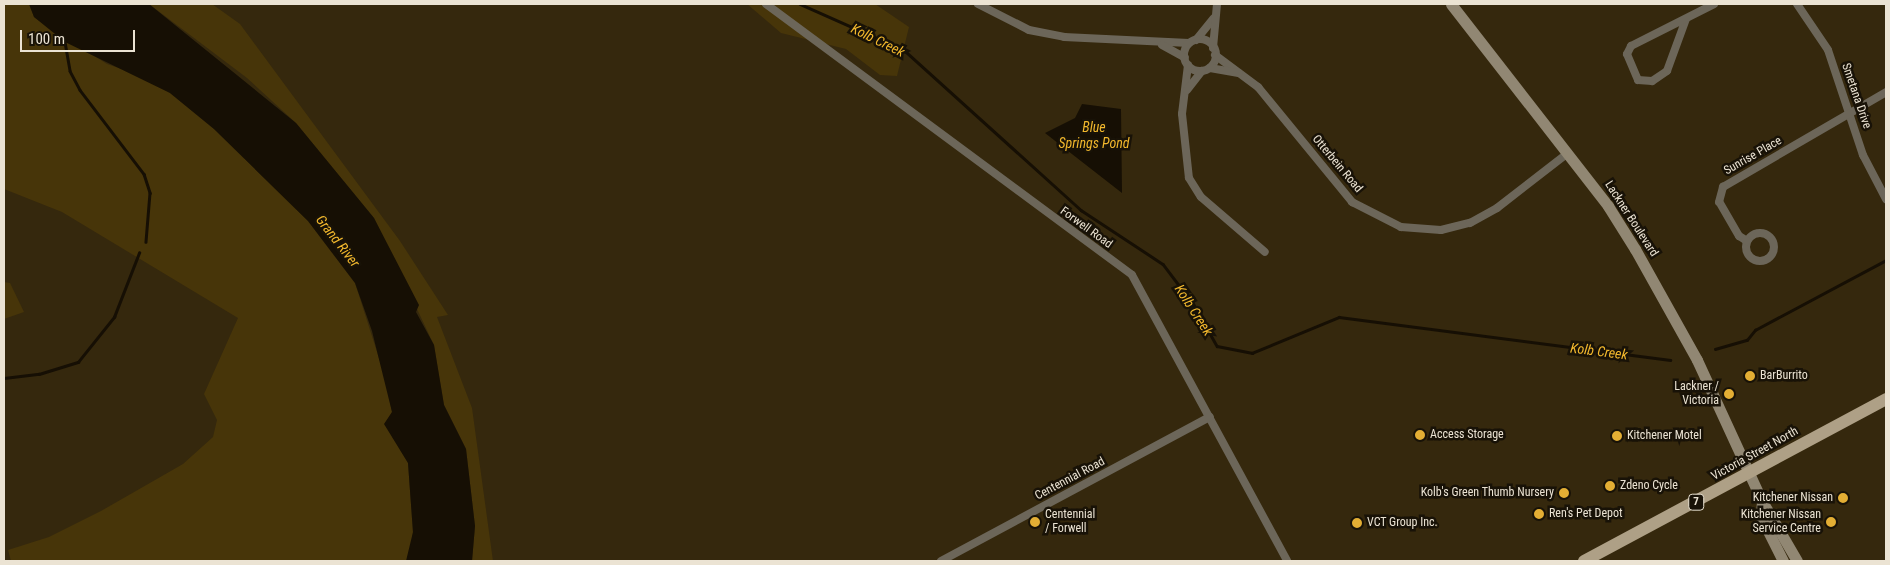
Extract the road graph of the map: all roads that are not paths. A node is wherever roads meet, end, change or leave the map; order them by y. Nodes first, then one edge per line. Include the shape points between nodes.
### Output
1 (766, 4) edge
2 (978, 4) edge
3 (1217, 4) edge
4 (1451, 4) edge
5 (1714, 4) edge
6 (1797, 4) edge
7 (1214, 18) junction
8 (1686, 19) junction
9 (1193, 42) junction
10 (1160, 44) junction
11 (1214, 52) junction
12 (1186, 61) junction
13 (1210, 68) junction
14 (1202, 71) junction
15 (1239, 73) junction
16 (1187, 90) junction
17 (1886, 92) edge
18 (1851, 112) junction
19 (1568, 153) junction
20 (1886, 199) edge
21 (1747, 241) dead end
22 (1265, 252) dead end
23 (1886, 399) edge
24 (1210, 417) junction
25 (1751, 474) junction
26 (1762, 501) junction
27 (941, 561) edge
28 (1287, 561) edge
29 (1584, 561) edge
30 (1783, 561) edge
31 (1797, 561) edge

1 - 24 street, Forwell Road via 1132,275
2 - 10 street, Otterbein Road via 1029,30 1064,38
3 - 7 street
4 - 19 main road, Lackner Boulevard
5 - 8 street
6 - 18 street, Smetana Drive via 1828,50
7 - 9 street
7 - 11 street
8 - 8 street via 1631,46 1627,54 1638,80 1652,81 1666,71
9 - 10 street, Otterbein Road
9 - 11 street, Otterbein Road
9 - 12 street
10 - 12 street, Otterbein Road
11 - 13 street
11 - 15 street, Otterbein Road
12 - 14 street, Otterbein Road
12 - 16 street
13 - 14 street
13 - 15 street, Otterbein Road
14 - 16 street
15 - 19 street, Otterbein Road via 1258,87 1352,202 1401,227 1441,230 1470,223 1497,208
16 - 22 street via 1182,114 1189,178 1201,197
17 - 18 street
18 - 20 street, Smetana Drive via 1863,155
18 - 21 street, Sunrise Place via 1723,187 1719,202 1739,236
19 - 25 main road, Lackner Boulevard via 1635,249 1697,360
23 - 25 main road, Victoria Street North / 7
24 - 27 street, Centennial Road
24 - 28 street, Forwell Road
25 - 26 main road, Lackner Boulevard
25 - 29 main road, Victoria Street North / 7
26 - 30 main road via 1761,517
26 - 31 main road

